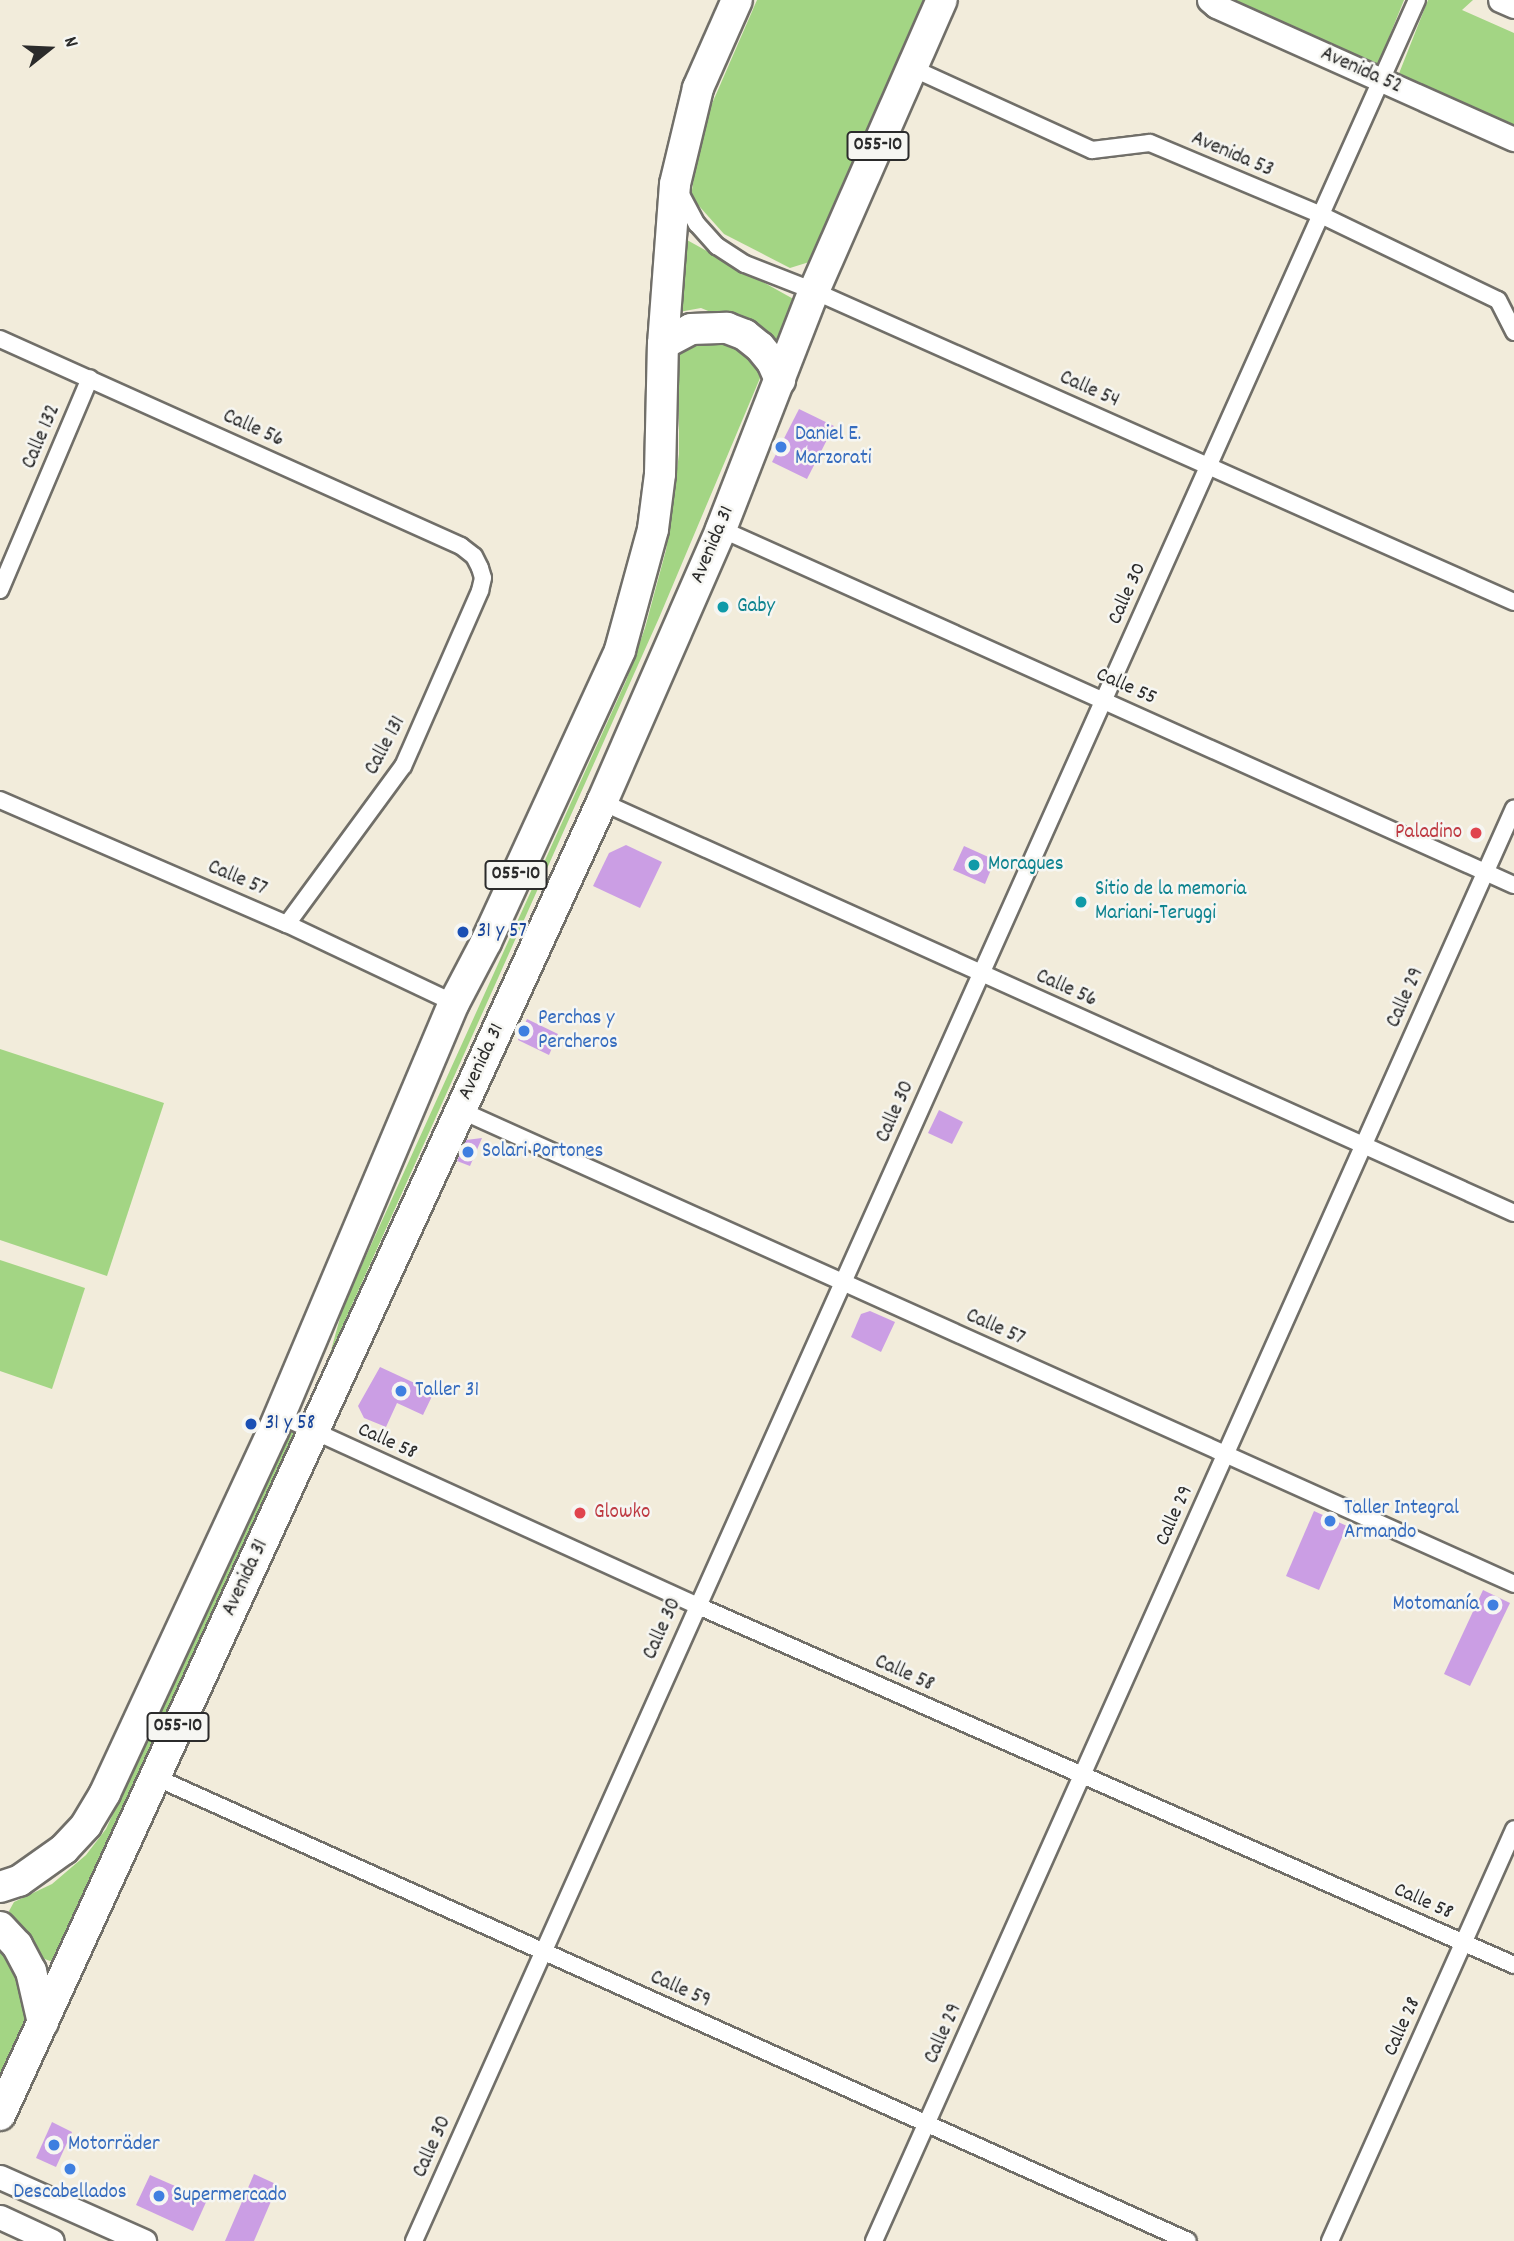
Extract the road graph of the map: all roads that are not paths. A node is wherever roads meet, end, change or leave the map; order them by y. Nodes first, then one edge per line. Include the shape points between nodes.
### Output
1 (737, 0) edge
2 (942, 0) edge
3 (1209, 0) edge
4 (1417, 0) edge
5 (1500, 0) edge
6 (1514, 6) edge
7 (912, 68) junction
8 (1381, 80) junction
9 (1514, 139) edge
10 (675, 184) junction
11 (1321, 215) junction
12 (814, 291) junction
13 (1514, 332) edge
14 (0, 339) edge
15 (663, 344) junction
16 (90, 378) junction
17 (780, 380) junction
18 (1209, 465) junction
19 (721, 529) junction
20 (481, 568) joint
21 (0, 590) edge
22 (1514, 602) edge
23 (1103, 700) junction
24 (0, 800) edge
25 (602, 802) junction
26 (1514, 808) edge
27 (1486, 872) junction
28 (1514, 885) edge
29 (287, 923) junction
30 (981, 974) junction
31 (453, 1003) junction
32 (460, 1110) junction
33 (1364, 1145) junction
34 (1514, 1213) edge
35 (843, 1282) junction
36 (279, 1415) junction
37 (313, 1432) junction
38 (1226, 1454) junction
39 (1514, 1584) edge
40 (696, 1605) junction
41 (1082, 1776) junction
42 (155, 1777) junction
43 (1514, 1829) edge
44 (0, 1888) edge
45 (0, 1927) edge
46 (1464, 1942) junction
47 (543, 1951) junction
48 (1514, 1965) edge
49 (43, 2023) junction
50 (0, 2115) edge
51 (926, 2124) junction
52 (0, 2177) edge
53 (0, 2217) edge
54 (52, 2241) edge
55 (144, 2241) edge
56 (414, 2241) edge
57 (874, 2241) edge
58 (1188, 2241) edge
59 (1330, 2241) edge

1 - 10 highway, Avenida 31 / 055-10 via 698,88
2 - 7 highway, Avenida 31 / 055-10
3 - 8 street, Avenida 52
4 - 8 street, Calle 30
5 - 6 street
7 - 11 street, Avenida 53 via 1092,150 1150,143
7 - 12 highway, Avenida 31 / 055-10
8 - 9 street, Avenida 52
8 - 11 street, Calle 30
10 - 12 street, Calle 54 via 697,224 717,246 745,264
10 - 15 highway, Avenida 31 / 055-10
11 - 13 street, Avenida 53 via 1498,300
11 - 18 street, Calle 30
12 - 17 highway, Avenida 31 / 055-10
12 - 18 street, Calle 54
14 - 16 street, Calle 56
15 - 17 highway via 691,329 727,328 760,347
15 - 31 highway, Avenida 31 / 055-10 via 660,474 653,529 620,650 486,942
16 - 20 street, Calle 56 via 461,546
16 - 21 street, Calle 132
17 - 19 highway, Avenida 31 / 055-10
18 - 22 street, Calle 54
18 - 23 street, Calle 30
19 - 23 street, Calle 55
19 - 25 highway, Avenida 31 / 055-10
20 - 29 street, Calle 131 via 480,592 403,766
23 - 27 street, Calle 55
23 - 30 street, Calle 30
24 - 29 street, Calle 57
25 - 30 street, Calle 56
25 - 32 highway, Avenida 31 / 055-10
26 - 27 street, Calle 29
27 - 28 street, Calle 55
27 - 33 street, Calle 29
29 - 31 street, Calle 57
30 - 33 street, Calle 56
30 - 35 street, Calle 30
31 - 36 highway, Avenida 31 / 055-10
32 - 35 street, Calle 57
32 - 37 highway, Avenida 31 / 055-10
33 - 34 street, Calle 56
33 - 38 street, Calle 29
35 - 38 street, Calle 57
35 - 40 street, Calle 30
36 - 37 street, Calle 58
36 - 44 highway, Avenida 31 / 055-10 via 86,1825 45,1865
37 - 40 street, Calle 58
37 - 42 highway, Avenida 31 / 055-10
38 - 39 street, Calle 57
38 - 41 street, Calle 29
40 - 41 street, Calle 58
40 - 47 street, Calle 30
41 - 46 street, Calle 58
41 - 51 street, Calle 29
42 - 47 street, Calle 59
42 - 49 highway, Avenida 31 / 055-10
43 - 46 street, Calle 28
45 - 49 highway via 17,1945 31,1971
46 - 48 street, Calle 58
46 - 59 street, Calle 28
47 - 51 street, Calle 59
47 - 56 street, Calle 30
49 - 50 highway, Avenida 31 / 055-10
51 - 57 street, Calle 29
51 - 58 street, Calle 59
52 - 55 street
53 - 54 street

